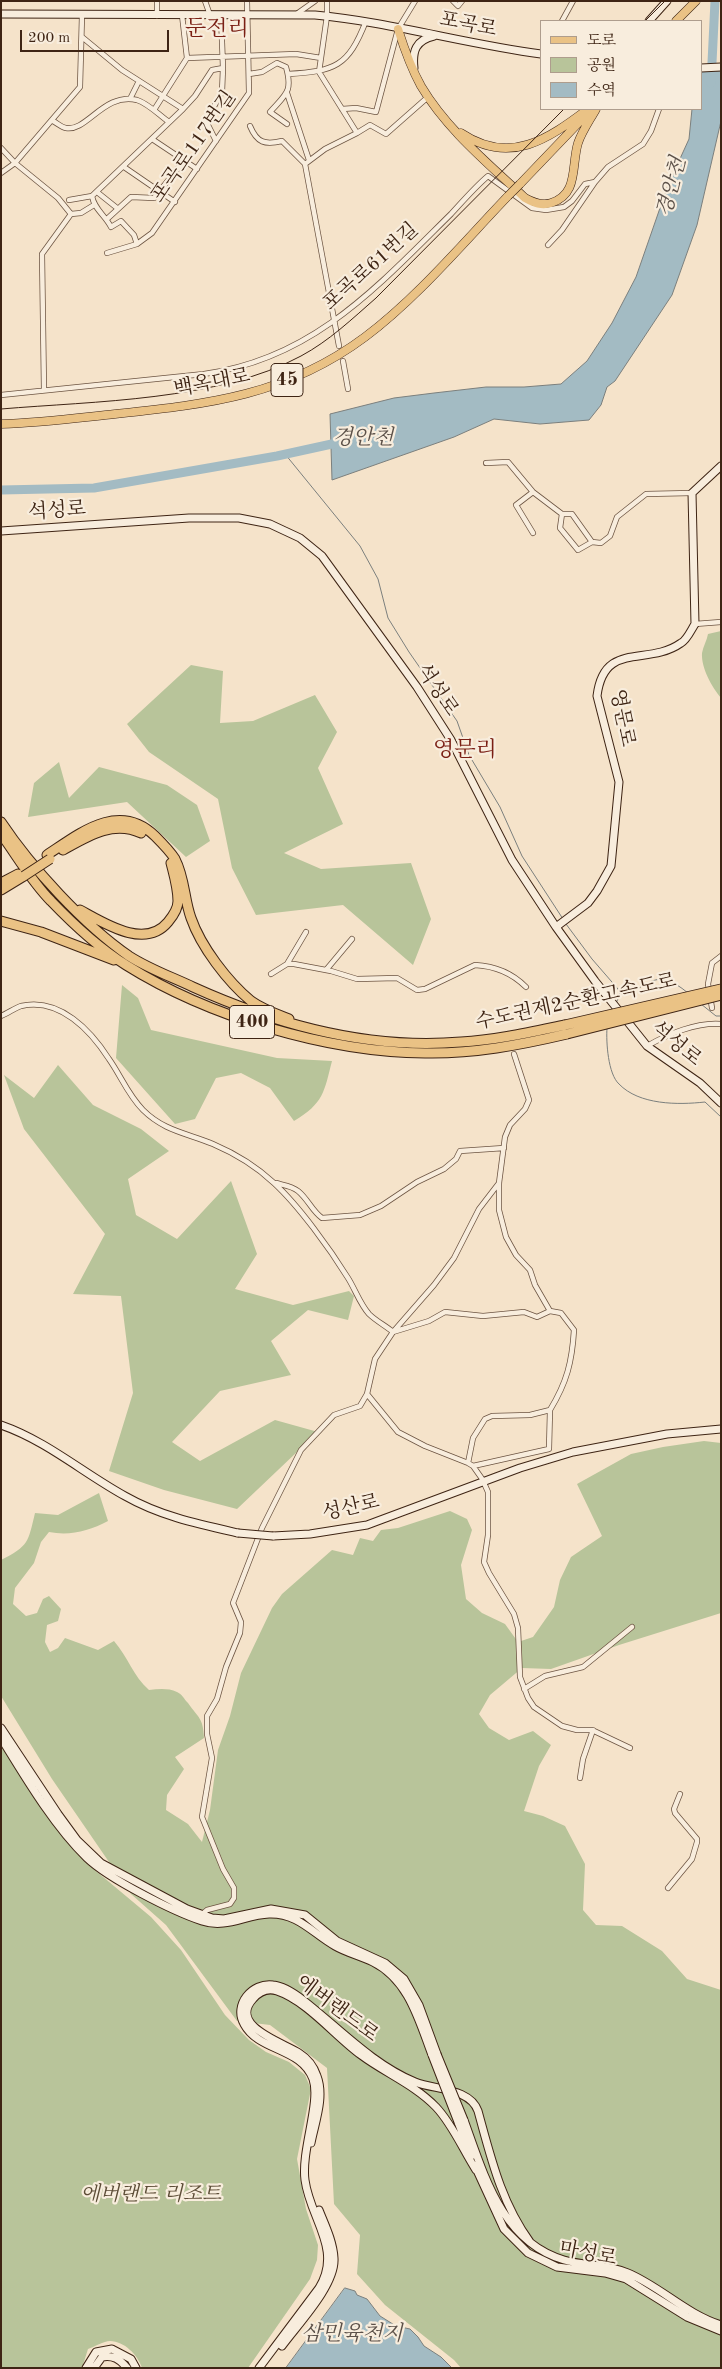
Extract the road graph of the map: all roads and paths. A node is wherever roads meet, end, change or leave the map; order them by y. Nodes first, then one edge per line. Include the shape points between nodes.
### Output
1 (157, 1) edge
2 (205, 1) edge
3 (247, 1) edge
4 (315, 1) edge
5 (327, 1) edge
6 (415, 1) edge
7 (453, 1) edge
8 (462, 1) edge
9 (573, 1) edge
10 (667, 1) edge
11 (696, 1) edge
12 (1, 14) edge
13 (247, 14) junction
14 (297, 14) junction
15 (82, 15) junction
16 (182, 15) junction
17 (210, 15) junction
18 (221, 15) junction
19 (157, 16) junction
20 (327, 16) junction
21 (563, 20) edge
22 (650, 20) edge
23 (677, 20) edge
24 (366, 21) junction
25 (398, 29) junction
26 (438, 36) junction
27 (82, 37) junction
28 (540, 54) edge
29 (249, 56) junction
30 (223, 57) junction
31 (187, 58) junction
32 (321, 58) junction
33 (721, 67) edge
34 (223, 68) junction
35 (702, 68) edge
36 (319, 72) junction
37 (249, 74) junction
38 (288, 74) junction
39 (414, 74) junction
40 (139, 81) junction
41 (287, 93) junction
42 (163, 95) junction
43 (428, 97) junction
44 (130, 99) junction
45 (183, 109) junction
46 (342, 109) junction
47 (154, 110) junction
48 (587, 110) edge
49 (591, 110) edge
50 (595, 110) edge
51 (659, 110) edge
52 (52, 121) junction
53 (169, 122) junction
54 (288, 124) dead end
55 (449, 125) junction
56 (250, 126) dead end
57 (357, 134) junction
58 (152, 140) junction
59 (216, 141) junction
60 (1, 148) edge
61 (184, 161) junction
62 (307, 162) junction
63 (16, 163) junction
64 (124, 167) junction
65 (197, 169) junction
66 (1, 173) edge
67 (595, 182) junction
68 (97, 192) junction
69 (160, 192) junction
70 (92, 196) junction
71 (69, 200) dead end
72 (174, 202) junction
73 (94, 205) junction
74 (117, 208) junction
75 (71, 214) junction
76 (107, 219) junction
77 (137, 244) junction
78 (548, 245) dead end
79 (106, 253) dead end
80 (334, 322) junction
81 (339, 346) dead end
82 (343, 361) dead end
83 (348, 389) dead end
84 (44, 390) junction
85 (1, 395) edge
86 (1, 424) edge
87 (486, 463) dead end
88 (721, 466) edge
89 (533, 492) junction
90 (692, 493) junction
91 (562, 514) junction
92 (1, 531) edge
93 (533, 533) dead end
94 (592, 542) junction
95 (721, 622) edge
96 (695, 624) junction
97 (1, 822) edge
98 (1, 834) edge
99 (49, 857) junction
100 (22, 874) junction
101 (1, 883) edge
102 (1, 890) edge
103 (71, 904) junction
104 (1, 921) edge
105 (558, 925) junction
106 (306, 932) dead end
107 (352, 939) dead end
108 (721, 956) edge
109 (123, 962) junction
110 (287, 964) junction
111 (326, 970) junction
112 (271, 974) dead end
113 (526, 987) dead end
114 (721, 989) edge
115 (721, 995) edge
116 (712, 1008) dead end
117 (1, 1016) edge
118 (721, 1024) edge
119 (304, 1029) junction
120 (647, 1046) junction
121 (514, 1054) dead end
122 (721, 1103) edge
123 (504, 1148) junction
124 (274, 1183) junction
125 (499, 1183) junction
126 (550, 1311) junction
127 (393, 1332) junction
128 (367, 1394) junction
129 (550, 1410) junction
130 (1, 1425) edge
131 (721, 1429) edge
132 (468, 1463) junction
133 (473, 1466) junction
134 (484, 1483) junction
135 (632, 1627) dead end
136 (524, 1689) junction
137 (1, 1728) edge
138 (593, 1730) junction
139 (1, 1738) edge
140 (630, 1748) dead end
141 (580, 1778) dead end
142 (680, 1794) dead end
143 (668, 1888) dead end
144 (201, 1915) junction
145 (434, 2054) junction
146 (461, 2121) junction
147 (476, 2170) junction
148 (530, 2242) junction
149 (721, 2325) edge
150 (721, 2331) edge
151 (86, 2368) edge
152 (94, 2368) edge
153 (127, 2368) edge
154 (136, 2368) edge
155 (260, 2368) edge
156 (265, 2368) edge

1 - 19 street
2 - 17 street
3 - 13 street, 포곡로117번길
4 - 14 street
5 - 20 street
6 - 25 street
7 - 8 street via 458,6
9 - 21 street
10 - 22 street
11 - 23 main road
12 - 15 street, 포곡로
13 - 14 street, 포곡로
13 - 18 street, 포곡로
13 - 29 street, 포곡로117번길
14 - 20 street, 포곡로
15 - 19 street, 포곡로
15 - 27 street
16 - 17 street, 포곡로
16 - 19 street, 포곡로
16 - 31 street
17 - 18 street, 포곡로
18 - 30 street
20 - 24 street, 포곡로
20 - 32 street
24 - 25 street, 포곡로
24 - 36 street via 350,53
25 - 26 street, 포곡로
25 - 39 main road
25 - 46 street via 376,112
26 - 28 street, 포곡로
26 - 39 street via 418,44 414,51
27 - 40 street
27 - 52 street via 80,87
29 - 30 street
29 - 32 street via 296,54
29 - 37 street, 포곡로117번길
30 - 31 street
30 - 34 street
31 - 42 street
32 - 36 street
33 - 35 street
34 - 45 street via 212,70
34 - 59 street via 222,92 206,121
36 - 38 street
36 - 46 street
37 - 38 street via 262,72 277,63 286,67
37 - 59 street, 포곡로117번길 via 249,93
38 - 41 street via 290,86
39 - 43 main road
40 - 42 street
40 - 44 street
41 - 54 street via 270,112
41 - 62 street
42 - 45 street
42 - 47 street
43 - 55 main road
43 - 57 street via 386,134 370,125
44 - 47 street
44 - 52 street via 108,105 76,128 68,129
45 - 53 street
46 - 57 street
47 - 53 street
48 - 55 main road via 546,138 516,148 480,143
49 - 86 main road, 백옥대로 / 45, bridge via 385,320 347,349 310,370 270,388 200,405
50 - 55 main road via 578,142 570,190 548,204 533,203 525,198
51 - 67 street, 포곡로61번길 via 643,144 608,167
52 - 63 street
53 - 58 street
56 - 62 street via 258,140 268,144 282,141
57 - 62 street via 333,144
58 - 61 street
58 - 64 street
59 - 65 street, 포곡로117번길
60 - 63 street
61 - 65 street
61 - 69 street
62 - 80 street
63 - 66 street
63 - 75 street via 58,198
64 - 68 street
64 - 69 street
65 - 72 street, 포곡로117번길
67 - 78 street
67 - 80 street, 포곡로61번길 via 585,184 568,205 539,210 525,204 488,176 383,281
68 - 70 street
68 - 74 street
69 - 72 street
69 - 74 street via 154,198 131,197
70 - 71 street
70 - 73 street
72 - 77 street, 포곡로117번길 via 152,233
73 - 75 street via 81,213
73 - 76 street
74 - 76 street
75 - 84 street via 42,254
76 - 77 street via 111,227 121,221 125,224
77 - 79 street
80 - 81 street
80 - 84 street, 포곡로61번길 via 282,352 226,371
82 - 83 street
84 - 85 street, 포곡로61번길
87 - 89 street via 508,462
88 - 90 street
89 - 91 street
89 - 93 street via 516,506
90 - 94 street via 646,494 618,517 610,536 601,543
90 - 96 street
91 - 94 street via 572,514
91 - 94 street via 560,528 578,550
92 - 105 street, 석성로 via 189,518 239,518 270,524 300,538 322,556 417,687 451,740 512,860
95 - 96 street
96 - 105 street, 영문로 via 682,643 663,652 619,660 606,669 599,682 597,696 619,782 611,866 588,903
97 - 103 highway, 수도권제2순환고속도로 / 400
98 - 109 highway, 수도권제2순환고속도로 / 400 via 50,900
99 - 100 highway, bridge
99 - 103 highway via 90,835 115,827 131,828 147,836 170,859 178,903 173,916 162,929 144,934 127,932 109,926
99 - 119 highway via 96,824 117,819 149,830 175,859 191,918 219,967 252,1001
100 - 101 highway
100 - 102 highway
103 - 119 highway, 수도권제2순환고속도로 / 400 via 108,939 142,964 238,1008
104 - 109 highway
105 - 120 street, 석성로
106 - 110 street
107 - 111 street
108 - 116 street via 712,963 708,984
109 - 115 highway, 수도권제2순환고속도로 / 400, bridge via 222,1011 286,1033 397,1052 453,1052 506,1047
110 - 111 street
110 - 112 street
111 - 113 street via 357,979 397,978 417,990 482,966 514,975
114 - 119 highway, 수도권제2순환고속도로 / 400, bridge via 506,1037 439,1043 385,1041
117 - 124 street via 20,1006 30,1005 49,1007 70,1016 93,1037 131,1095 149,1115 170,1129 214,1144 250,1164
118 - 120 street via 708,1023 661,1037
120 - 122 street, 석성로 via 700,1083
121 - 123 street via 529,1100 510,1126
123 - 124 street via 460,1151 444,1169 360,1215 322,1218 315,1214 298,1191
123 - 125 street
124 - 127 street via 312,1227 369,1314
125 - 126 street via 499,1210 506,1237 530,1270
125 - 127 street via 479,1209 454,1258
126 - 127 street via 537,1317 524,1312 482,1316 445,1312 429,1321
126 - 129 street via 561,1313 574,1330 567,1378
127 - 128 street via 375,1359
128 - 132 street via 398,1432
128 - 144 street via 360,1406 334,1415 301,1450 262,1528 233,1603 241,1622 240,1633 208,1716 207,1734 212,1758 202,1818 234,1888 234,1898 230,1904 207,1910
129 - 132 street via 485,1419 473,1438
129 - 133 street via 548,1449
130 - 134 street, 성산로, bridge via 34,1439 125,1496 180,1520 238,1533 273,1536 310,1534 367,1525
131 - 134 street, 성산로 via 667,1434 573,1452
132 - 133 street
133 - 134 street
134 - 136 street via 488,1492 488,1535 484,1562 514,1614
135 - 136 street via 583,1667 545,1676
136 - 138 street via 534,1707 562,1726
137 - 144 street via 58,1814 90,1853 117,1873
138 - 140 street
138 - 141 street
139 - 145 street via 53,1817 97,1866 131,1887 205,1922 226,1924 269,1914 288,1916 302,1922 334,1946 373,1962 398,1982 414,2008
142 - 143 street via 675,1813 697,1842 692,1859
144 - 145 street via 224,1919 271,1909 305,1915 337,1941 385,1963 404,1979 419,2005
145 - 146 street, bridge
146 - 147 street, 마성로
146 - 148 street, 마성로 via 505,2217
147 - 150 street, 마성로 via 504,2229 528,2253 557,2267 626,2278 687,2317
147 - 156 street, 에버랜드로 via 446,2119 423,2096 359,2054 303,2006 286,1996 270,1990 253,1998 248,2009 252,2025 303,2056 318,2078 320,2098 310,2148 309,2175 334,2258 327,2285
148 - 149 street, 마성로 via 563,2260 628,2273 687,2310
148 - 155 street, 에버랜드로 via 500,2190 478,2111 472,2101 407,2078 362,2050 294,1994 275,1985 260,1986 243,2001 241,2014 244,2024 259,2039 300,2061 310,2072 314,2084 305,2150 305,2176 310,2201 328,2249 325,2275 319,2288
151 - 154 street via 96,2352 112,2349 131,2359
152 - 153 street via 102,2357 110,2356

